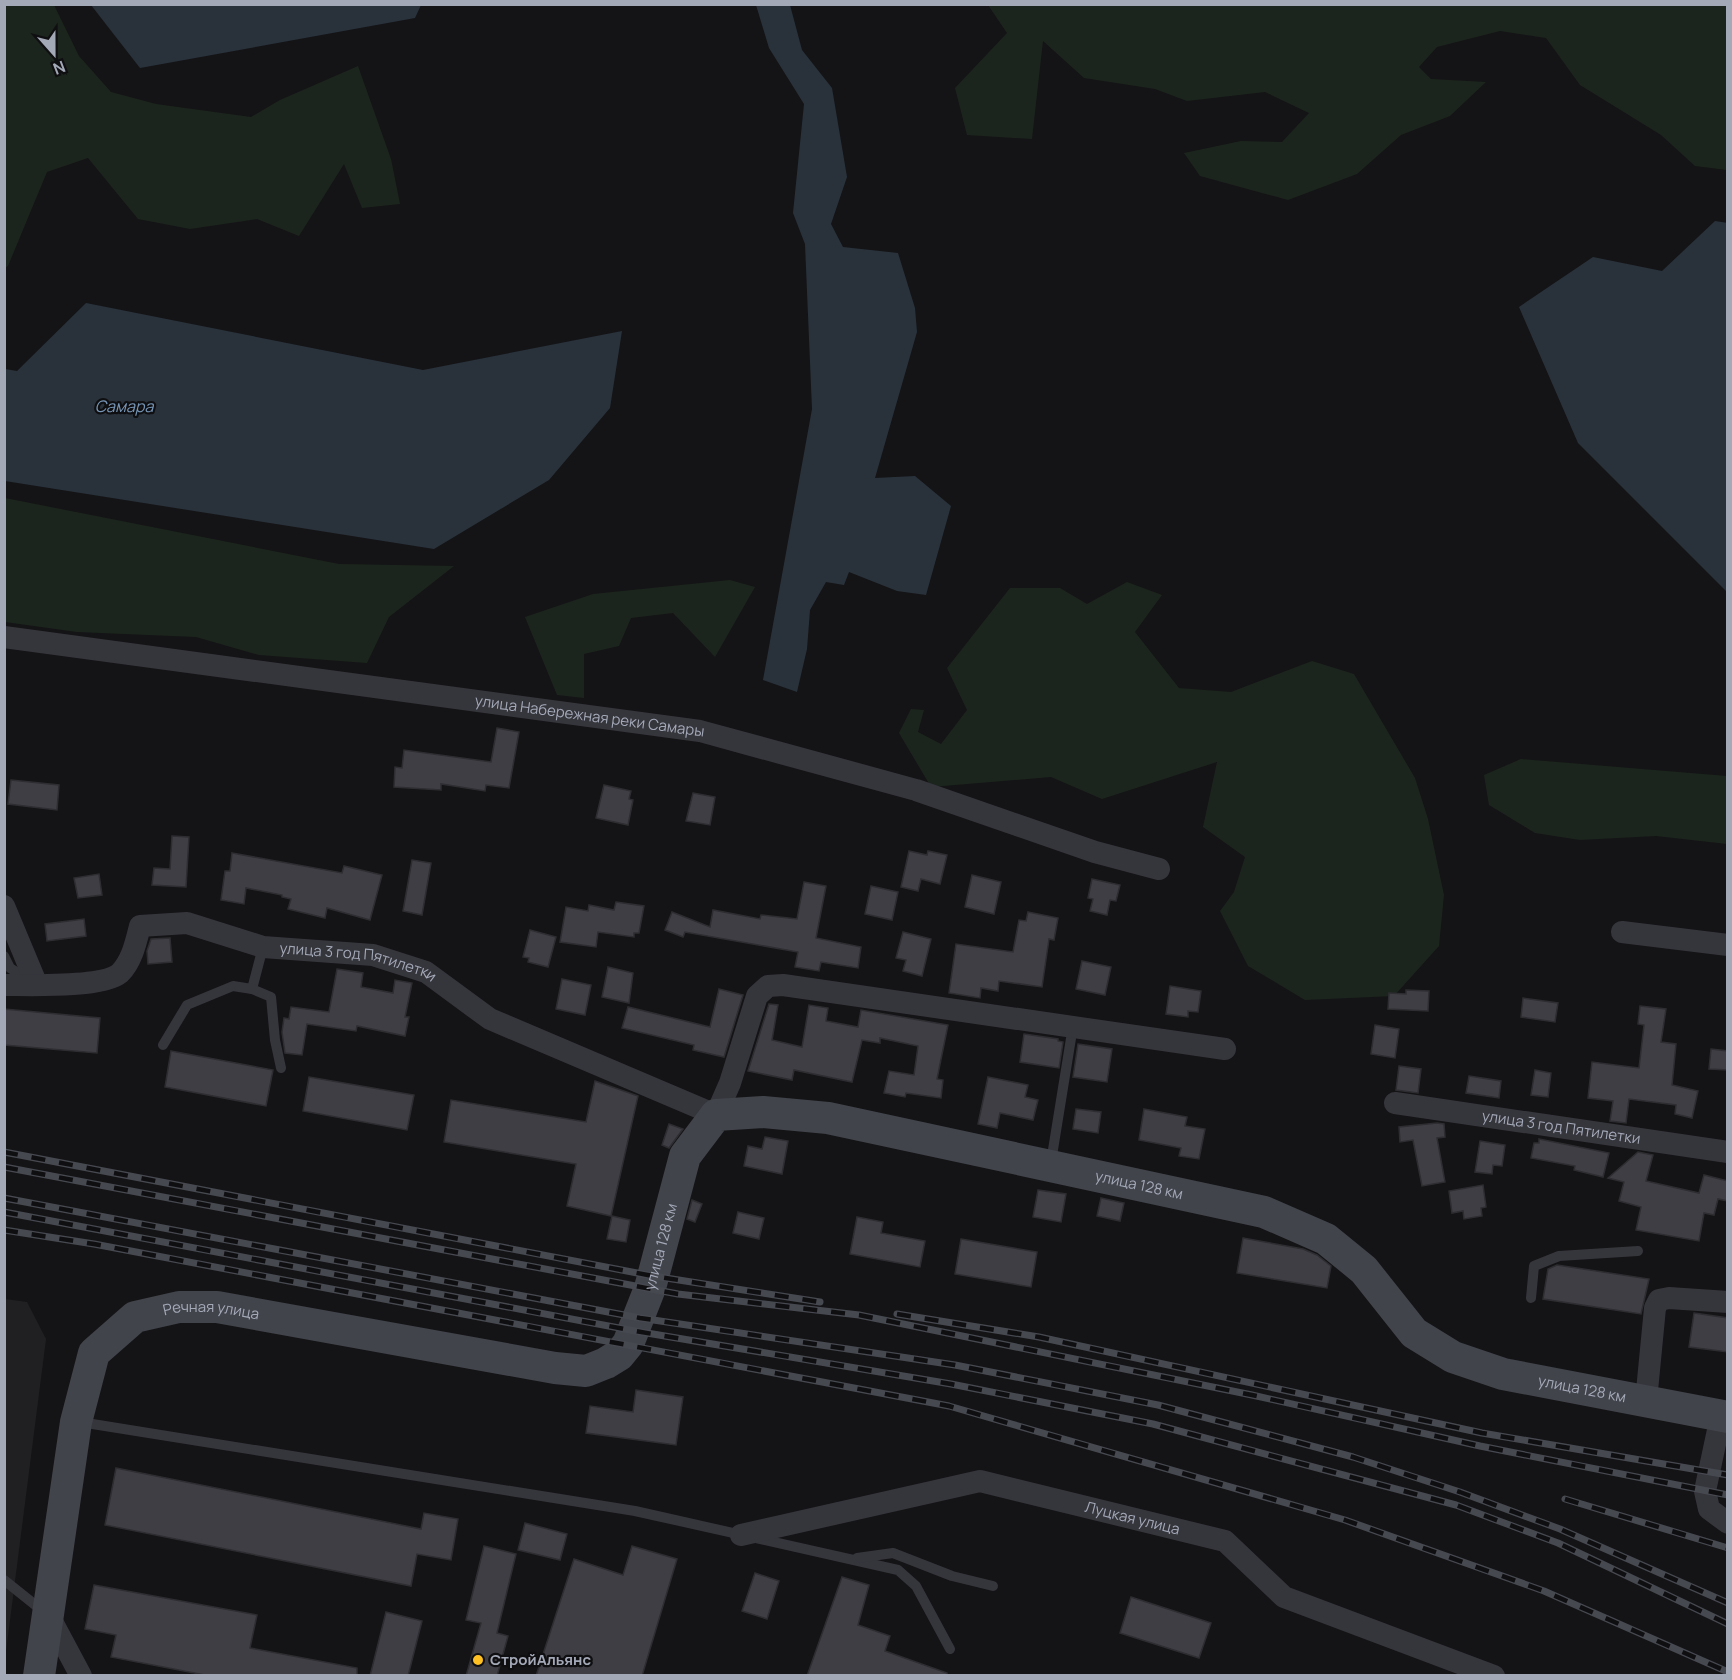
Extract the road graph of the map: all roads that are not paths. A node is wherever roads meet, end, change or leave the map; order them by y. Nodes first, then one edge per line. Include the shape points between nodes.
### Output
1 (4, 637) edge
2 (1159, 869) dead end
3 (4, 906) edge
4 (1622, 932) dead end
5 (1728, 945) edge
6 (263, 947) junction
7 (4, 956) edge
8 (4, 985) edge
9 (37, 985) junction
10 (252, 989) junction
11 (1073, 1026) junction
12 (162, 1046) dead end
13 (1225, 1049) dead end
14 (281, 1068) dead end
15 (1395, 1103) dead end
16 (716, 1115) junction
17 (1728, 1152) edge
18 (1051, 1164) junction
19 (1638, 1251) dead end
20 (1531, 1298) dead end
21 (1728, 1302) edge
22 (640, 1318) joint
23 (1646, 1401) junction
24 (1724, 1416) edge
25 (76, 1422) junction
26 (1728, 1523) edge
27 (741, 1535) junction
28 (848, 1559) junction
29 (4, 1580) edge
30 (993, 1586) dead end
31 (49, 1616) junction
32 (950, 1649) dead end
33 (39, 1676) edge
34 (81, 1676) edge
35 (1494, 1676) edge

1 - 2 street, улица Набережная реки Самары via 700,730 916,790 1095,852
3 - 9 street
4 - 5 street
6 - 9 street, улица 3 год Пятилетки via 187,923 140,926 128,963 118,975 84,984
6 - 10 lane
6 - 16 street, улица 3 год Пятилетки via 373,955 426,972 490,1019
7 - 9 lane via 10,968
8 - 9 street, улица 3 год Пятилетки
10 - 12 lane via 233,986 187,1005
10 - 14 lane via 272,997
11 - 13 street
11 - 16 street via 768,986 757,996
11 - 18 lane
15 - 17 street, улица 3 год Пятилетки
16 - 18 street, улица 128 км via 763,1112 828,1118
16 - 22 street, улица 128 км via 685,1156
18 - 23 street, улица 128 км via 1264,1212 1326,1239 1364,1270 1414,1333 1453,1357 1503,1374
19 - 20 lane via 1559,1256 1534,1266
21 - 23 street via 1659,1300
22 - 25 street, Речная улица via 619,1355 586,1371 218,1307 179,1307 135,1317 94,1353
23 - 24 street, улица 128 км
24 - 26 street via 1705,1491 1708,1509
25 - 27 lane via 635,1511
25 - 31 street, Речная улица
27 - 28 lane
27 - 35 street, Луцкая улица via 980,1481 1225,1540 1284,1597
28 - 30 lane via 893,1553 952,1576
28 - 32 lane via 898,1570 916,1586
29 - 31 lane
31 - 33 street, Речная улица
31 - 34 street

